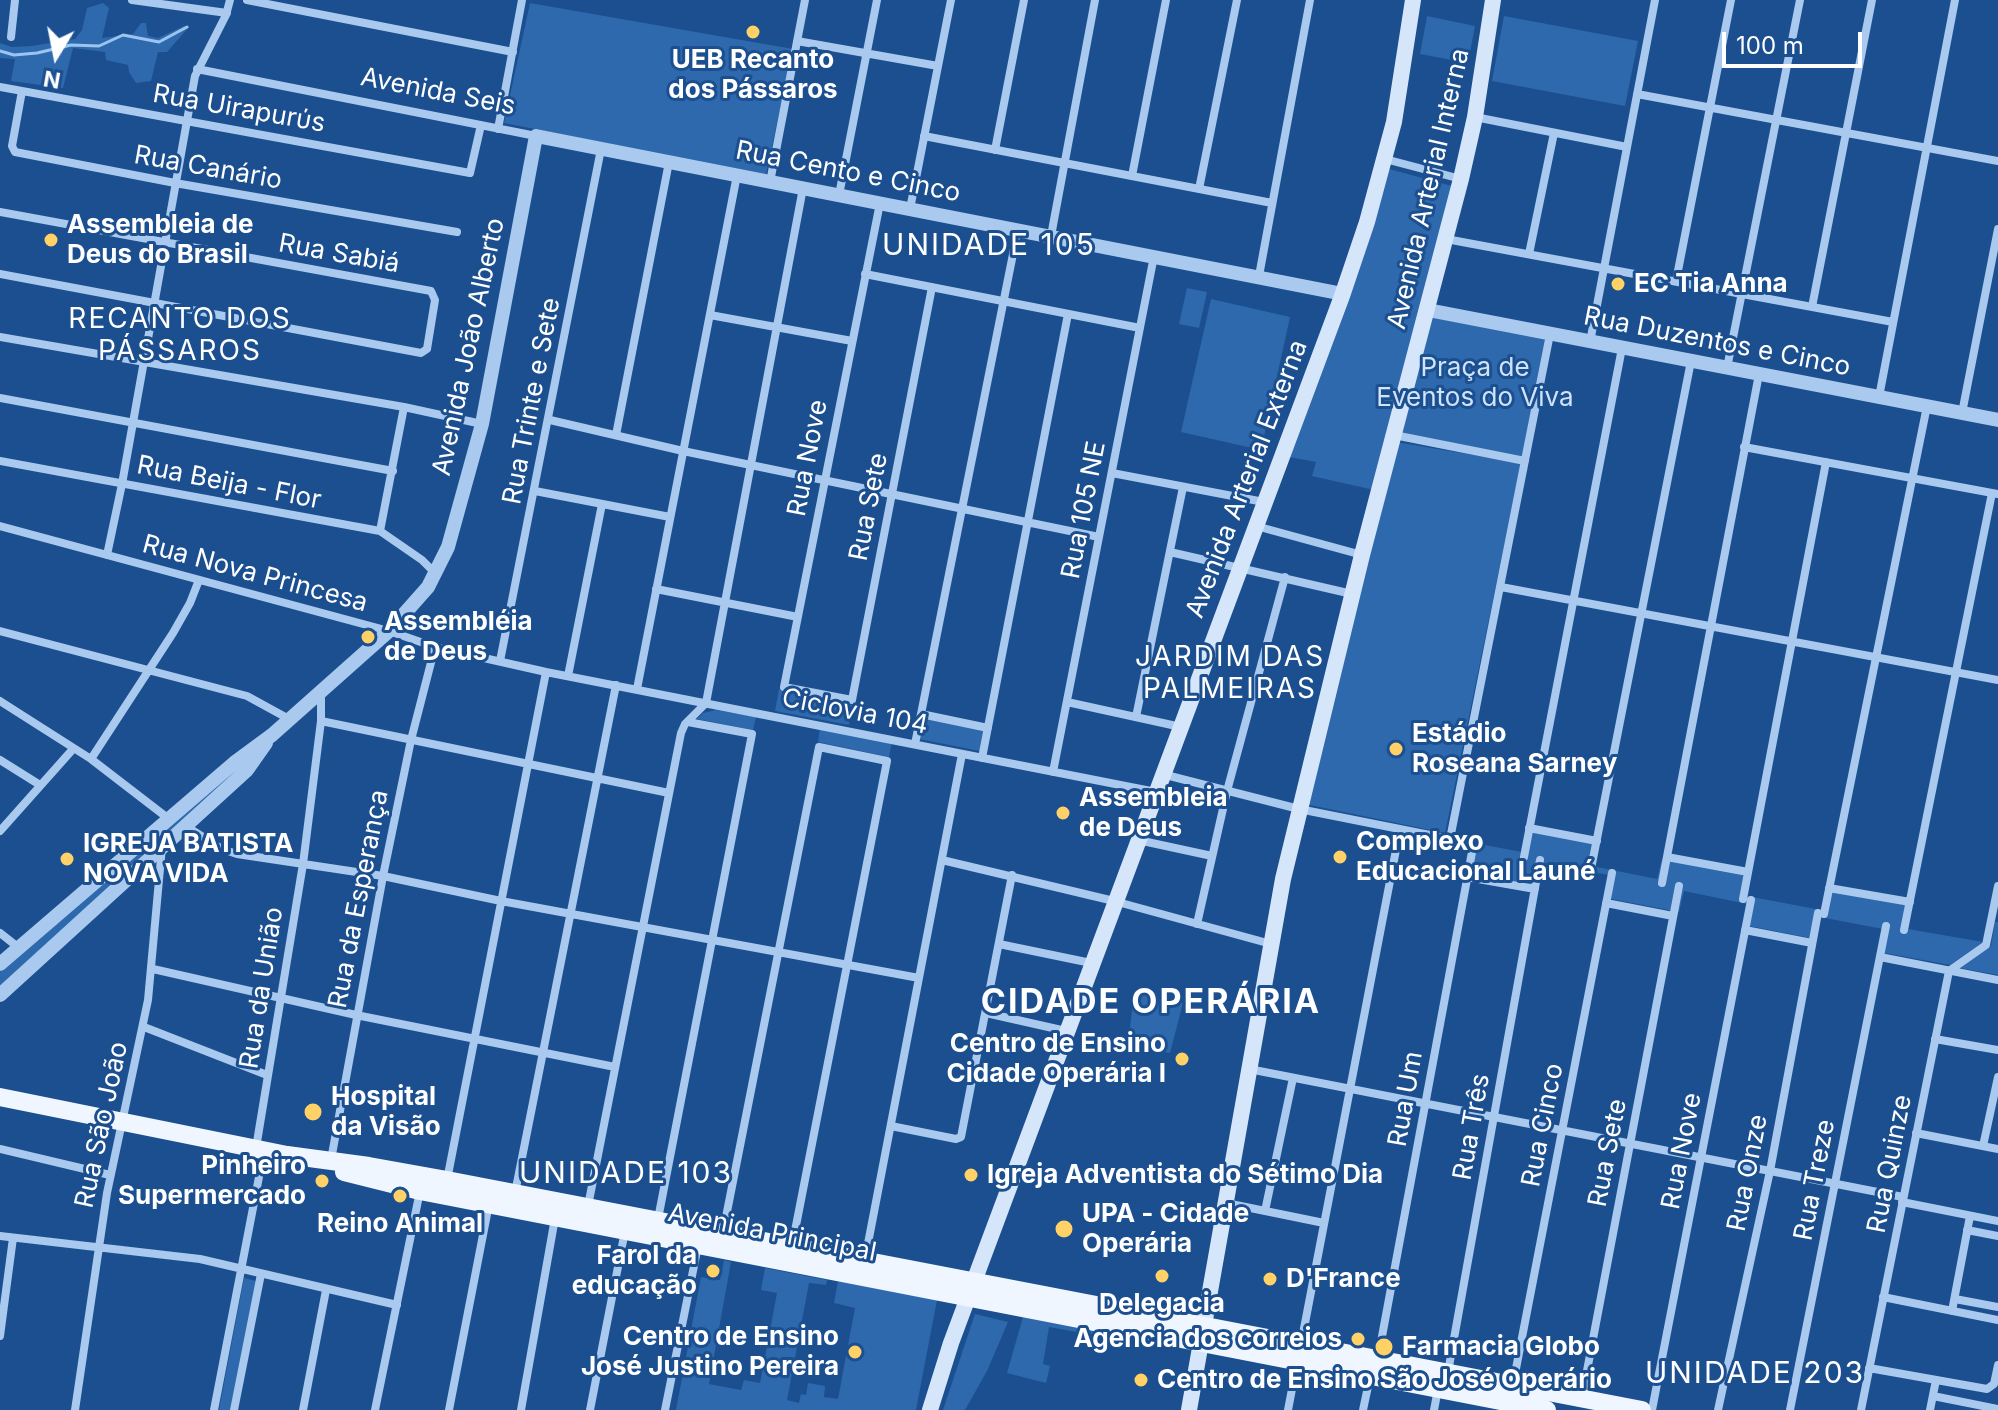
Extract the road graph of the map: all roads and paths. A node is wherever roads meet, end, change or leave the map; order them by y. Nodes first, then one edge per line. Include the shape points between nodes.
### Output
1 (15, 0) edge
2 (132, 0) edge
3 (230, 0) edge
4 (247, 0) edge
5 (522, 0) edge
6 (805, 0) edge
7 (877, 0) edge
8 (951, 0) edge
9 (1024, 0) edge
10 (1095, 0) edge
11 (1166, 0) edge
12 (1237, 0) edge
13 (1310, 0) edge
14 (1413, 0) edge
15 (1493, 0) edge
16 (1655, 0) edge
17 (1731, 0) edge
18 (1800, 0) edge
19 (1872, 0) edge
20 (1955, 0) edge
21 (227, 13) junction
22 (11, 37) dead end
23 (797, 41) junction
24 (513, 52) junction
25 (866, 53) junction
26 (938, 66) junction
27 (197, 69) junction
28 (0, 87) edge
29 (22, 91) junction
30 (1637, 94) junction
31 (1710, 107) junction
32 (1475, 117) junction
33 (186, 119) junction
34 (1776, 120) junction
35 (481, 125) junction
36 (498, 129) junction
37 (1554, 133) junction
38 (1846, 133) junction
39 (536, 136) junction
40 (924, 136) junction
41 (1627, 147) junction
42 (1927, 148) junction
43 (601, 149) junction
44 (995, 150) junction
45 (1385, 159) junction
46 (1998, 161) edge
47 (669, 162) junction
48 (1064, 163) junction
49 (737, 175) junction
50 (1132, 176) junction
51 (1461, 179) junction
52 (770, 182) junction
53 (175, 183) junction
54 (803, 188) junction
55 (1199, 189) junction
56 (839, 195) junction
57 (880, 203) junction
58 (1272, 203) junction
59 (910, 209) junction
60 (0, 212) edge
61 (1018, 229) junction
62 (1998, 229) edge
63 (457, 232) dead end
64 (1051, 236) junction
65 (1446, 239) junction
66 (165, 243) junction
67 (1529, 254) junction
68 (1154, 256) junction
69 (1604, 267) junction
70 (0, 274) edge
71 (865, 274) junction
72 (1259, 276) junction
73 (1676, 281) junction
74 (932, 287) junction
75 (1343, 294) junction
76 (1742, 294) junction
77 (154, 301) junction
78 (1003, 301) junction
79 (1812, 307) junction
80 (1428, 310) junction
81 (1068, 314) junction
82 (710, 315) junction
83 (1893, 322) junction
84 (777, 327) junction
85 (1140, 328) junction
86 (1550, 334) junction
87 (0, 337) edge
88 (852, 341) junction
89 (1590, 342) junction
90 (1622, 348) junction
91 (1691, 361) junction
92 (143, 363) junction
93 (1727, 368) junction
94 (1759, 374) junction
95 (1879, 397) junction
96 (0, 398) edge
97 (1927, 406) junction
98 (404, 407) junction
99 (1962, 413) junction
100 (550, 420) junction
101 (1998, 420) edge
102 (133, 422) junction
103 (482, 424) junction
104 (616, 435) junction
105 (1394, 435) junction
106 (1744, 447) junction
107 (683, 451) junction
108 (0, 461) edge
109 (1525, 461) junction
110 (1826, 462) junction
111 (751, 465) junction
112 (393, 471) junction
113 (1112, 473) junction
114 (1911, 478) junction
115 (824, 481) junction
116 (122, 484) junction
117 (1183, 487) junction
118 (535, 491) junction
119 (1995, 494) edge
120 (892, 495) junction
121 (1264, 502) junction
122 (602, 504) junction
123 (962, 509) junction
124 (670, 517) junction
125 (1028, 522) junction
126 (0, 526) edge
127 (1255, 526) junction
128 (380, 531) junction
129 (1099, 537) junction
130 (1170, 552) junction
131 (107, 555) junction
132 (1362, 555) junction
133 (1239, 566) junction
134 (436, 574) junction
135 (1285, 577) junction
136 (199, 580) junction
137 (1501, 587) junction
138 (656, 589) junction
139 (1352, 594) junction
140 (1571, 600) junction
141 (725, 602) junction
142 (1641, 613) junction
143 (798, 617) junction
144 (1709, 626) junction
145 (0, 631) edge
146 (389, 631) junction
147 (1791, 642) junction
148 (435, 647) junction
149 (1875, 657) junction
150 (500, 661) junction
151 (151, 669) junction
152 (546, 672) junction
153 (1955, 672) junction
154 (568, 676) junction
155 (1996, 680) edge
156 (616, 685) junction
157 (637, 689) junction
158 (321, 692) junction
159 (818, 694) joint
160 (0, 701) edge
161 (1067, 702) junction
162 (706, 703) junction
163 (921, 714) junction
164 (1136, 717) junction
165 (289, 719) junction
166 (321, 721) junction
167 (688, 722) junction
168 (1181, 727) junction
169 (988, 728) junction
170 (272, 735) junction
171 (411, 740) junction
172 (915, 744) junction
173 (73, 749) junction
174 (962, 754) junction
175 (982, 758) junction
176 (91, 759) junction
177 (0, 760) edge
178 (528, 764) junction
179 (1053, 772) junction
180 (1162, 774) junction
181 (598, 778) junction
182 (40, 785) junction
183 (1227, 791) junction
184 (1156, 792) junction
185 (669, 793) junction
186 (1299, 809) junction
187 (170, 819) junction
188 (186, 826) junction
189 (1529, 828) junction
190 (1400, 829) junction
191 (0, 831) edge
192 (1138, 840) junction
193 (1597, 841) junction
194 (162, 847) junction
195 (1473, 847) dead end
196 (1212, 856) junction
197 (1524, 857) dead end
198 (1667, 857) junction
199 (942, 860) junction
200 (1540, 860) dead end
201 (303, 864) junction
202 (1591, 869) dead end
203 (1748, 872) junction
204 (1612, 873) dead end
205 (1012, 875) junction
206 (383, 876) junction
207 (1467, 877) junction
208 (1662, 883) dead end
209 (1679, 886) dead end
210 (1998, 886) edge
211 (1829, 888) junction
212 (1535, 889) junction
213 (501, 901) junction
214 (1114, 901) junction
215 (1910, 902) junction
216 (1606, 903) junction
217 (571, 914) junction
218 (1673, 916) junction
219 (1995, 920) edge
220 (1197, 924) junction
221 (1886, 926) dead end
222 (642, 927) junction
223 (1745, 930) junction
224 (1904, 930) dead end
225 (0, 933) edge
226 (712, 940) junction
227 (1812, 943) junction
228 (999, 944) junction
229 (1271, 944) junction
230 (19, 948) junction
231 (779, 952) junction
232 (1880, 957) junction
233 (1091, 963) junction
234 (0, 964) edge
235 (847, 964) junction
236 (153, 969) junction
237 (1949, 971) junction
238 (919, 978) junction
239 (1998, 980) edge
240 (0, 995) edge
241 (280, 997) junction
242 (986, 1013) junction
243 (356, 1015) junction
244 (144, 1027) junction
245 (1066, 1031) junction
246 (475, 1039) junction
247 (1935, 1039) junction
248 (1998, 1050) edge
249 (543, 1053) junction
250 (615, 1067) junction
251 (1248, 1069) junction
252 (267, 1075) junction
253 (1998, 1077) edge
254 (1293, 1078) junction
255 (1350, 1089) junction
256 (0, 1097) edge
257 (1425, 1104) junction
258 (1494, 1118) junction
259 (121, 1121) junction
260 (891, 1126) junction
261 (1562, 1130) junction
262 (1987, 1132) junction
263 (1916, 1133) junction
264 (1998, 1134) edge
265 (1630, 1144) junction
266 (1983, 1146) junction
267 (0, 1149) edge
268 (260, 1149) junction
269 (1998, 1149) edge
270 (287, 1155) junction
271 (1701, 1157) junction
272 (331, 1161) junction
273 (1770, 1171) junction
274 (110, 1175) junction
275 (447, 1180) junction
276 (1834, 1183) junction
277 (420, 1191) junction
278 (515, 1193) junction
279 (1903, 1200) junction
280 (1226, 1203) junction
281 (489, 1204) junction
282 (587, 1207) junction
283 (1265, 1211) junction
284 (1970, 1216) junction
285 (555, 1217) junction
286 (1998, 1221) edge
287 (665, 1222) junction
288 (1324, 1223) junction
289 (1967, 1230) junction
290 (625, 1231) junction
291 (723, 1233) junction
292 (0, 1236) edge
293 (1998, 1236) edge
294 (13, 1238) junction
295 (698, 1245) junction
296 (792, 1246) junction
297 (98, 1248) junction
298 (754, 1256) junction
299 (865, 1260) junction
300 (241, 1269) junction
301 (261, 1274) junction
302 (326, 1290) junction
303 (977, 1294) junction
304 (1883, 1297) junction
305 (1955, 1299) junction
306 (397, 1305) junction
307 (1998, 1307) edge
308 (1952, 1311) junction
309 (1998, 1320) edge
310 (1203, 1334) junction
311 (0, 1336) edge
312 (1299, 1353) junction
313 (1998, 1365) edge
314 (1374, 1368) junction
315 (1869, 1368) junction
316 (1936, 1380) junction
317 (1443, 1381) junction
318 (1933, 1396) junction
319 (1582, 1398) junction
320 (1508, 1399) edge
321 (1998, 1409) edge
322 (75, 1410) edge
323 (214, 1410) edge
324 (234, 1410) edge
325 (303, 1410) edge
326 (375, 1410) edge
327 (449, 1410) edge
328 (521, 1410) edge
329 (590, 1410) edge
330 (665, 1410) edge
331 (930, 1410) edge
332 (1189, 1410) edge
333 (1288, 1410) edge
334 (1363, 1410) edge
335 (1434, 1410) edge
336 (1547, 1410) edge
337 (1642, 1410) edge
338 (1652, 1410) edge
339 (1718, 1410) edge
340 (1790, 1410) edge
341 (1861, 1410) edge
342 (1930, 1410) edge

1 - 22 street
2 - 21 street
3 - 21 street
4 - 24 street
5 - 24 street
6 - 23 street
7 - 25 street
8 - 26 street
9 - 44 street
10 - 48 street
11 - 50 street
12 - 55 street
13 - 58 street
14 - 45 main road, Avenida Arterial Externa
15 - 32 main road, Avenida Arterial Interna
16 - 30 street
17 - 31 street
18 - 34 street
19 - 38 street
20 - 42 street
21 - 27 street
23 - 25 street
23 - 52 street
24 - 36 street
25 - 26 street
25 - 56 street
26 - 40 street
27 - 33 street
27 - 35 street, Avenida Seis
28 - 29 street, Rua Uirapurύs
29 - 33 street, Rua Uirapurύs
29 - 53 street, Rua Canário via 15,152
30 - 31 street
30 - 41 street
31 - 34 street
31 - 73 street
32 - 37 street
32 - 51 main road, Avenida Arterial Interna
33 - 35 street, Rua Uirapurύs via 470,173
33 - 53 street
34 - 38 street
34 - 76 street
35 - 36 street, Avenida Seis
36 - 39 street, Avenida Seis
37 - 41 street
37 - 67 street
38 - 42 street
38 - 79 street
39 - 43 street, Avenida Seis
39 - 103 street, Avenida João Alberto
40 - 44 street
40 - 59 street
41 - 69 street
42 - 46 street
42 - 83 street
43 - 47 street, Avenida Seis
43 - 100 street, Rua Trinte e Sete
44 - 48 street
45 - 51 street
45 - 75 main road, Avenida Arterial Externa
47 - 49 street, Rua Cento e Cinco
47 - 104 street
48 - 50 street
48 - 64 street
49 - 52 street, Rua Cento e Cinco
49 - 82 street
50 - 55 street
51 - 65 main road, Avenida Arterial Interna
52 - 54 street, Rua Cento e Cinco
53 - 63 street, Rua Canário
53 - 66 street
54 - 56 street, Rua Cento e Cinco
54 - 84 street
55 - 58 street
56 - 57 street, Rua Cento e Cinco
57 - 59 street, Rua Cento e Cinco
57 - 71 street, Rua Nove
58 - 72 street
59 - 61 street, Rua Cento e Cinco
60 - 66 street, Rua Sabiá
61 - 64 street, Rua Cento e Cinco
61 - 78 street
62 - 99 street
64 - 68 street, Rua Cento e Cinco
65 - 67 street
65 - 80 main road, Avenida Arterial Interna
66 - 77 street
66 - 77 street, Rua Sabiá via 431,291 427,349 421,353
67 - 69 street
68 - 72 street, Rua Cento e Cinco
68 - 85 street, Rua 105 NE
69 - 73 street
69 - 89 street
70 - 77 street
71 - 74 street
71 - 88 street, Rua Nove
72 - 75 street, Rua Cento e Cinco
73 - 76 street
74 - 78 street
74 - 120 street, Rua Sete
75 - 121 main road, Avenida Arterial Externa
76 - 79 street
76 - 93 street
77 - 92 street
78 - 81 street
78 - 123 street
79 - 83 street
80 - 86 street, Rua Duzentos e Cinco
80 - 105 main road, Avenida Arterial Interna
81 - 85 street
81 - 125 street
82 - 84 street
82 - 107 street
83 - 95 street
84 - 88 street
84 - 111 street
85 - 113 street, Rua 105 NE
86 - 89 street, Rua Duzentos e Cinco
86 - 109 street
87 - 92 street
88 - 115 street, Rua Nove
89 - 90 street, Rua Duzentos e Cinco
90 - 91 street, Rua Duzentos e Cinco
90 - 140 street
91 - 93 street, Rua Duzentos e Cinco
91 - 142 street
92 - 98 street
92 - 102 street
93 - 94 street, Rua Duzentos e Cinco
94 - 95 street, Rua Duzentos e Cinco
94 - 106 street
95 - 97 street, Rua Duzentos e Cinco
96 - 102 street
97 - 99 street, Rua Duzentos e Cinco
97 - 114 street, Rua Onze
98 - 103 street
98 - 112 street
99 - 101 street, Rua Duzentos e Cinco
100 - 104 street
100 - 118 street, Rua Trinte e Sete
102 - 112 street
102 - 116 street
103 - 134 street, Avenida João Alberto
104 - 107 street
105 - 109 street
105 - 132 main road, Avenida Arterial Interna
106 - 110 street
106 - 144 street
107 - 111 street
107 - 124 street
108 - 116 street, Rua Beija - Flor
109 - 137 street
110 - 114 street
110 - 147 street, Rua Nove
111 - 115 street
111 - 141 street
112 - 128 street
113 - 117 street
113 - 129 street, Rua 105 NE
114 - 119 street
114 - 149 street, Rua Onze
115 - 120 street
115 - 143 street, Rua Nove
116 - 128 street, Rua Beija - Flor
116 - 131 street
117 - 121 street
117 - 130 street
118 - 122 street
118 - 150 street, Rua Trinte e Sete
119 - 153 street
120 - 123 street
120 - 159 street, Rua Sete via 852,700
121 - 127 main road, Avenida Arterial Externa
122 - 124 street
122 - 154 street
123 - 125 street
123 - 163 street
124 - 138 street
125 - 129 street
125 - 169 street
126 - 131 street, Rua Nova Princesa
127 - 132 street
127 - 133 main road, Avenida Arterial Externa
128 - 134 street, Rua Beija - Flor
129 - 161 street, Rua 105 NE
130 - 133 street
130 - 164 street
131 - 136 street, Rua Nova Princesa
132 - 139 main road, Avenida Arterial Interna
133 - 135 street
133 - 168 main road, Avenida Arterial Externa
134 - 146 street, Avenida João Alberto
135 - 139 street
135 - 183 street
136 - 146 street, Rua Nova Princesa
136 - 151 street
137 - 140 street
137 - 190 street via 1450,839
138 - 141 street
138 - 157 street
139 - 186 main road, Avenida Arterial Interna
140 - 142 street
140 - 189 street
141 - 143 street
141 - 162 street
142 - 144 street
142 - 193 street
143 - 159 street, Rua Nove via 784,687
144 - 147 street
144 - 198 street
145 - 151 street
146 - 148 street, Rua Nova Princesa
146 - 158 street, Avenida João Alberto
147 - 149 street
147 - 203 street, Rua Nove
148 - 150 street, Rua Nova Princesa
148 - 171 street, Rua da Esperança
149 - 153 street
149 - 211 street, Rua Onze
150 - 152 street, Rua Nova Princesa
151 - 165 street via 247,696
151 - 176 street
152 - 154 street, Ciclovia 104
152 - 178 street
153 - 155 street
153 - 215 street
154 - 156 street, Ciclovia 104
156 - 157 street, Ciclovia 104
156 - 181 street
157 - 162 street, Ciclovia 104
158 - 165 street, Avenida João Alberto
158 - 166 street, Rua da União
160 - 173 street
161 - 164 street
161 - 179 street, Rua 105 NE
162 - 167 street
162 - 172 street, Ciclovia 104
163 - 169 street
163 - 172 street
164 - 168 street
165 - 170 street, Avenida João Alberto
166 - 171 street
166 - 201 street, Rua da União
167 - 185 street
167 - 226 street via 752,734
168 - 180 main road, Avenida Arterial Externa
169 - 175 street
170 - 187 street, Avenida João Alberto
170 - 188 street, Avenida João Alberto via 247,770
171 - 178 street
171 - 206 street, Rua da Esperança
172 - 174 street, Ciclovia 104
173 - 176 street
173 - 182 street
174 - 175 street, Ciclovia 104
174 - 199 street
175 - 179 street, Ciclovia 104
176 - 187 street
177 - 182 street
178 - 181 street
178 - 213 street
179 - 184 street, Ciclovia 104
180 - 183 street
180 - 184 main road, Avenida Arterial Externa
181 - 185 street
181 - 217 street
182 - 191 street
183 - 186 street
183 - 196 street
184 - 192 main road, Avenida Arterial Externa
185 - 222 street
186 - 190 street
186 - 229 main road, Avenida Arterial Interna
187 - 230 street, Avenida João Alberto
188 - 194 street, Avenida João Alberto
188 - 201 street via 237,854
189 - 193 street
189 - 197 street
190 - 255 street
192 - 196 street
192 - 214 main road, Avenida Arterial Externa
193 - 202 street
194 - 236 street, Rua São João
194 - 240 street, Avenida João Alberto
195 - 207 street, Rua Um
196 - 220 street
198 - 203 street
198 - 208 street
199 - 205 street
199 - 238 street
200 - 212 street, Rua Três
201 - 206 street
201 - 241 street, Rua da União
203 - 223 street, Rua Nove
204 - 216 street, Rua Cinco
205 - 214 street
205 - 228 street
206 - 213 street
206 - 243 street, Rua da Esperança
207 - 212 street
207 - 257 street, Rua Um
209 - 218 street, Rua Sete
210 - 219 street
211 - 215 street
211 - 227 street, Rua Onze
212 - 258 street, Rua Três
213 - 217 street
213 - 246 street
214 - 220 street
214 - 233 main road, Avenida Arterial Externa
215 - 224 street
216 - 218 street
216 - 261 street, Rua Cinco
217 - 222 street
217 - 249 street
218 - 265 street, Rua Sete
219 - 237 street via 1986,945
220 - 229 street
221 - 232 street, Rua Treze
222 - 226 street
222 - 250 street
223 - 227 street
223 - 271 street, Rua Nove
225 - 230 street
226 - 231 street
226 - 287 street
227 - 273 street, Rua Onze
228 - 233 street
228 - 242 street
229 - 251 main road, Avenida Arterial Interna
230 - 234 street, Avenida João Alberto
231 - 235 street
231 - 235 street via 819,747 887,761
231 - 291 street
232 - 237 street
232 - 276 street, Rua Treze
233 - 245 main road, Avenida Arterial Externa
235 - 238 street
235 - 296 street
236 - 241 street
236 - 244 street, Rua São João
237 - 239 street
237 - 247 street, Rua Quinze
238 - 260 street
241 - 243 street
241 - 252 street, Rua da União
242 - 245 street
242 - 260 street via 961,1137
243 - 246 street
243 - 272 street, Rua da Esperança
244 - 252 street
244 - 259 street, Rua São João
245 - 303 main road, Avenida Arterial Externa
246 - 249 street
246 - 275 street
247 - 248 street
247 - 263 street, Rua Quinze
249 - 250 street
249 - 278 street
250 - 282 street
251 - 254 street
251 - 280 main road, Avenida Arterial Interna
252 - 268 street, Rua da União
253 - 262 street
254 - 255 street
254 - 283 street
255 - 257 street
255 - 288 street
256 - 259 main road, Avenida Principal
257 - 258 street
257 - 314 street, Rua Um
258 - 261 street
258 - 317 street, Rua Três
259 - 268 main road, Avenida Principal
259 - 274 street, Rua São João
260 - 299 street
261 - 265 street
261 - 320 street, Rua Cinco
262 - 264 street
262 - 266 street
263 - 266 street
263 - 279 street, Rua Quinze
265 - 271 street
265 - 319 street, Rua Sete
266 - 269 street
267 - 274 street
268 - 270 main road, Avenida Principal
268 - 300 street, Rua da União
270 - 272 main road, Avenida Principal
270 - 277 main road, Avenida Principal
271 - 273 street
271 - 338 street, Rua Nove
272 - 275 main road, Avenida Principal
273 - 276 street
273 - 339 street, Rua Onze
274 - 297 street, Rua São João
275 - 278 main road, Avenida Principal
276 - 279 street
276 - 340 street, Rua Treze
277 - 281 main road, Avenida Principal
277 - 306 street
278 - 282 main road, Avenida Principal
279 - 284 street
279 - 304 street, Rua Quinze
280 - 283 street
280 - 310 main road, Avenida Arterial Interna
281 - 285 main road, Avenida Principal
281 - 327 street
282 - 287 main road, Avenida Principal
283 - 288 street
284 - 286 street
284 - 289 street
285 - 290 main road, Avenida Principal
285 - 328 street
287 - 290 main road via 632,1220
287 - 291 main road, Avenida Principal
288 - 312 street
289 - 293 street
289 - 305 street
290 - 295 main road, Avenida Principal
290 - 329 street
291 - 296 main road, Avenida Principal
292 - 294 street
294 - 297 street
294 - 311 street
295 - 298 main road, Avenida Principal
295 - 330 street
296 - 298 main road via 788,1257
296 - 299 main road, Avenida Principal
297 - 300 street
297 - 322 street, Rua São João
298 - 303 main road, Avenida Principal
299 - 303 main road, Avenida Principal
300 - 301 street
300 - 323 street, Rua da União
301 - 302 street
301 - 324 street
302 - 306 street
302 - 325 street
303 - 310 main road, Avenida Principal
303 - 331 main road, Avenida Arterial Externa via 943,1366
304 - 308 street
304 - 315 street, Rua Quinze
305 - 307 street
305 - 308 street
306 - 326 street
308 - 309 street
310 - 312 main road, Avenida Principal
310 - 332 main road, Avenida Arterial Interna
312 - 314 main road, Avenida Principal
312 - 333 street
313 - 316 street via 1992,1388
314 - 317 main road, Avenida Principal
314 - 334 street, Rua Um
315 - 316 street
315 - 341 street, Rua Quinze
316 - 318 street
317 - 320 main road, Avenida Principal
317 - 335 street, Rua Três
318 - 321 street
318 - 342 street
319 - 320 main road
319 - 337 main road
320 - 336 main road

